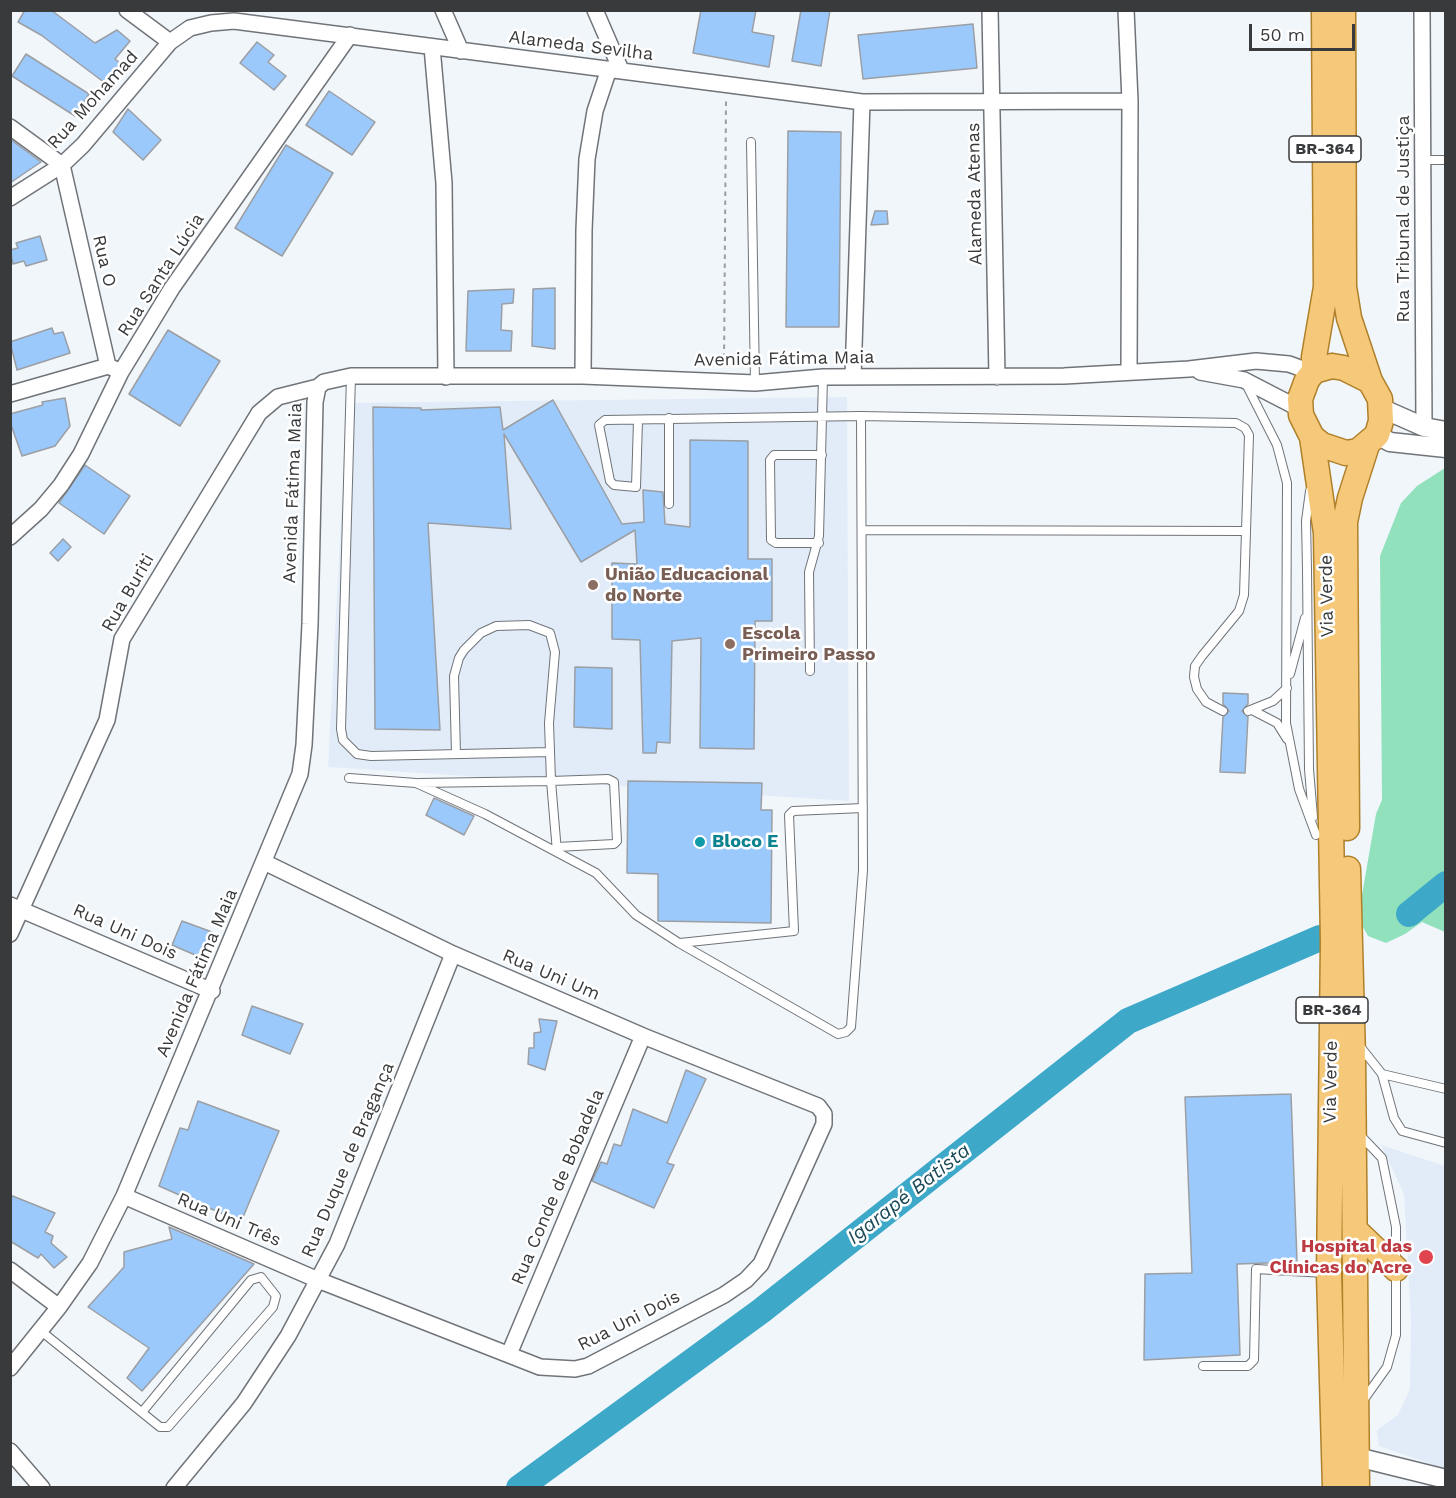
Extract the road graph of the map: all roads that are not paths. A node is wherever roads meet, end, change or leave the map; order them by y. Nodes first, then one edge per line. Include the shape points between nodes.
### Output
1 (127, 10) edge
2 (443, 10) edge
3 (595, 10) edge
4 (990, 10) edge
5 (1126, 10) edge
6 (1324, 10) edge
7 (1343, 10) edge
8 (1422, 10) edge
9 (350, 35) junction
10 (170, 42) junction
11 (432, 47) junction
12 (461, 51) junction
13 (615, 69) junction
14 (1130, 100) junction
15 (862, 102) junction
16 (993, 102) junction
17 (10, 126) edge
18 (751, 142) dead end
19 (1421, 160) junction
20 (1446, 160) edge
21 (62, 165) junction
22 (10, 198) edge
23 (115, 369) junction
24 (1189, 369) junction
25 (1313, 371) junction
26 (1129, 372) junction
27 (351, 376) junction
28 (583, 376) junction
29 (446, 377) junction
30 (823, 377) junction
31 (853, 377) junction
32 (997, 377) junction
33 (1244, 380) junction
34 (1370, 381) junction
35 (754, 382) junction
36 (318, 387) junction
37 (10, 394) edge
38 (1381, 408) junction
39 (1300, 409) junction
40 (861, 416) junction
41 (822, 417) junction
42 (669, 418) junction
43 (638, 420) junction
44 (1424, 427) junction
45 (1446, 431) edge
46 (1372, 440) junction
47 (1313, 447) junction
48 (1446, 448) edge
49 (822, 455) junction
50 (669, 504) dead end
51 (862, 530) junction
52 (1245, 531) junction
53 (1336, 535) junction
54 (10, 537) edge
55 (819, 543) junction
56 (1308, 608) junction
57 (810, 671) dead end
58 (1287, 689) junction
59 (1223, 711) dead end
60 (1289, 742) junction
61 (550, 753) junction
62 (456, 754) junction
63 (349, 778) dead end
64 (551, 781) junction
65 (416, 783) junction
66 (863, 808) junction
67 (1316, 835) junction
68 (1320, 846) dead end
69 (557, 850) junction
70 (264, 862) junction
71 (16, 906) edge
72 (10, 934) edge
73 (679, 943) junction
74 (453, 954) junction
75 (212, 991) junction
76 (643, 1036) junction
77 (1353, 1037) junction
78 (1382, 1074) junction
79 (1446, 1089) edge
80 (824, 1114) joint
81 (1354, 1129) junction
82 (1446, 1143) edge
83 (124, 1196) junction
84 (1355, 1230) junction
85 (1396, 1269) junction
86 (10, 1270) edge
87 (1329, 1274) junction
88 (318, 1280) junction
89 (59, 1307) junction
90 (41, 1331) junction
91 (509, 1354) junction
92 (1203, 1366) dead end
93 (10, 1368) edge
94 (1356, 1410) junction
95 (143, 1411) junction
96 (10, 1451) edge
97 (1357, 1457) junction
98 (1446, 1479) edge
99 (42, 1488) edge
100 (174, 1488) edge
101 (1335, 1488) edge
102 (1357, 1488) edge

1 - 10 street
2 - 12 street
3 - 13 street
4 - 16 street, Alameda Atenas
5 - 14 street
6 - 25 main road, BR-364 via 1326,287
7 - 34 main road, BR-364 via 1344,287 1349,318
8 - 19 street, Rua Tribunal de Justiça
9 - 10 street, Alameda Sevilha via 234,21 190,28
9 - 11 street, Alameda Sevilha
9 - 23 street, Rua Santa Lúcia
10 - 21 street, Rua Mohamad
11 - 12 street, Alameda Sevilha
11 - 29 street via 444,183
12 - 13 street, Alameda Sevilha
13 - 15 street, Alameda Sevilha
13 - 28 street via 595,111 587,159
14 - 16 street, Alameda Sevilha
14 - 26 street
15 - 16 street, Alameda Sevilha
15 - 31 street
16 - 32 street, Alameda Atenas
17 - 21 street
18 - 35 lane
19 - 20 lane
19 - 44 street, Rua Tribunal de Justiça
21 - 22 street, Rua Mohamad
21 - 23 street, Rua O
23 - 37 street
23 - 54 street, Rua Santa Lúcia via 81,454 41,509
24 - 25 street, Avenida Fátima Maia via 1256,361
24 - 26 street, Avenida Fátima Maia
24 - 33 street, Avenida Fátima Maia
25 - 34 main road via 1332,366 1344,368
25 - 39 main road, BR-364 via 1302,389
26 - 32 street, Avenida Fátima Maia
27 - 29 street, Avenida Fátima Maia
27 - 36 street, Avenida Fátima Maia
27 - 62 lane via 343,740 357,754 364,755
28 - 29 street, Avenida Fátima Maia
28 - 35 street, Avenida Fátima Maia
30 - 31 street, Avenida Fátima Maia
30 - 35 street, Avenida Fátima Maia
30 - 41 lane
31 - 32 street, Avenida Fátima Maia
33 - 39 street, Avenida Fátima Maia
33 - 58 lane via 1277,445 1287,483
34 - 38 main road, BR-364
36 - 70 street, Avenida Fátima Maia via 304,745 300,774
36 - 71 street, Rua Buriti via 278,398 260,413 122,639 107,720
38 - 44 street
38 - 46 main road, BR-364
39 - 47 main road, BR-364
40 - 41 lane
40 - 51 lane
40 - 52 lane via 1236,423 1249,435
41 - 42 lane
41 - 49 lane
42 - 43 lane
42 - 50 lane
43 - 43 lane via 604,420 598,425 614,485 636,487
44 - 45 street
46 - 47 main road via 1346,453 1322,445
46 - 48 street
46 - 53 main road, BR-364
47 - 53 main road, BR-364
47 - 56 lane via 1306,521
49 - 55 lane
49 - 55 lane via 774,455 770,460 771,540
51 - 52 lane
51 - 66 lane
52 - 59 lane via 1244,595 1239,611 1195,666 1197,689 1206,702
53 - 77 main road, Via Verde / BR-364
53 - 87 main road, Via Verde / BR-364 via 1328,866
55 - 57 lane via 809,572
56 - 58 lane
56 - 67 lane via 1309,769
58 - 60 lane
58 - 60 lane via 1273,701 1250,711 1277,723
60 - 67 lane via 1299,789
61 - 62 lane
61 - 62 lane via 554,642 550,633 540,627 504,624 481,633 459,658 454,676
61 - 64 lane
63 - 65 lane
64 - 65 lane
64 - 69 lane
64 - 69 lane via 614,782 616,843
65 - 69 lane
66 - 73 lane via 793,811 789,815 794,931
66 - 73 lane via 863,870 852,1027 846,1032 838,1034
67 - 68 lane
69 - 73 lane via 596,873 636,915
70 - 74 street, Rua Uni Um
70 - 75 street, Avenida Fátima Maia
71 - 72 street, Rua Buriti
71 - 75 street, Rua Uni Dois
74 - 76 street, Rua Uni Um
74 - 88 street, Rua Duque de Bragança via 347,1222
75 - 83 street, Avenida Fátima Maia
76 - 80 street, Rua Uni Um via 818,1106
76 - 91 street, Rua Conde de Bobadela
77 - 78 lane
77 - 81 main road, Via Verde / BR-364
78 - 79 lane
78 - 82 lane via 1394,1118 1402,1131
80 - 91 street, Rua Uni Dois via 824,1124 761,1264 746,1280 588,1366 557,1370
81 - 84 main road, Via Verde / BR-364
81 - 85 lane via 1382,1158 1396,1227
83 - 88 street, Rua Uni Três
83 - 89 street, Avenida Fátima Maia via 90,1263
84 - 85 main road
84 - 94 main road, Via Verde / BR-364
85 - 94 lane via 1396,1335 1387,1367
86 - 89 street
87 - 92 lane via 1256,1269 1254,1360 1248,1366
87 - 101 main road, Via Verde / BR-364
88 - 91 street, Rua Uni Dois
88 - 100 street, Rua Duque de Bragança via 288,1336 244,1403
89 - 90 street, Avenida Fátima Maia
90 - 93 street, Avenida Fátima Maia
90 - 95 lane
94 - 97 main road, Via Verde / BR-364
95 - 95 lane via 160,1426 168,1427 273,1307 276,1296 261,1277 251,1280
96 - 99 street
97 - 98 street
97 - 102 main road, Via Verde / BR-364

